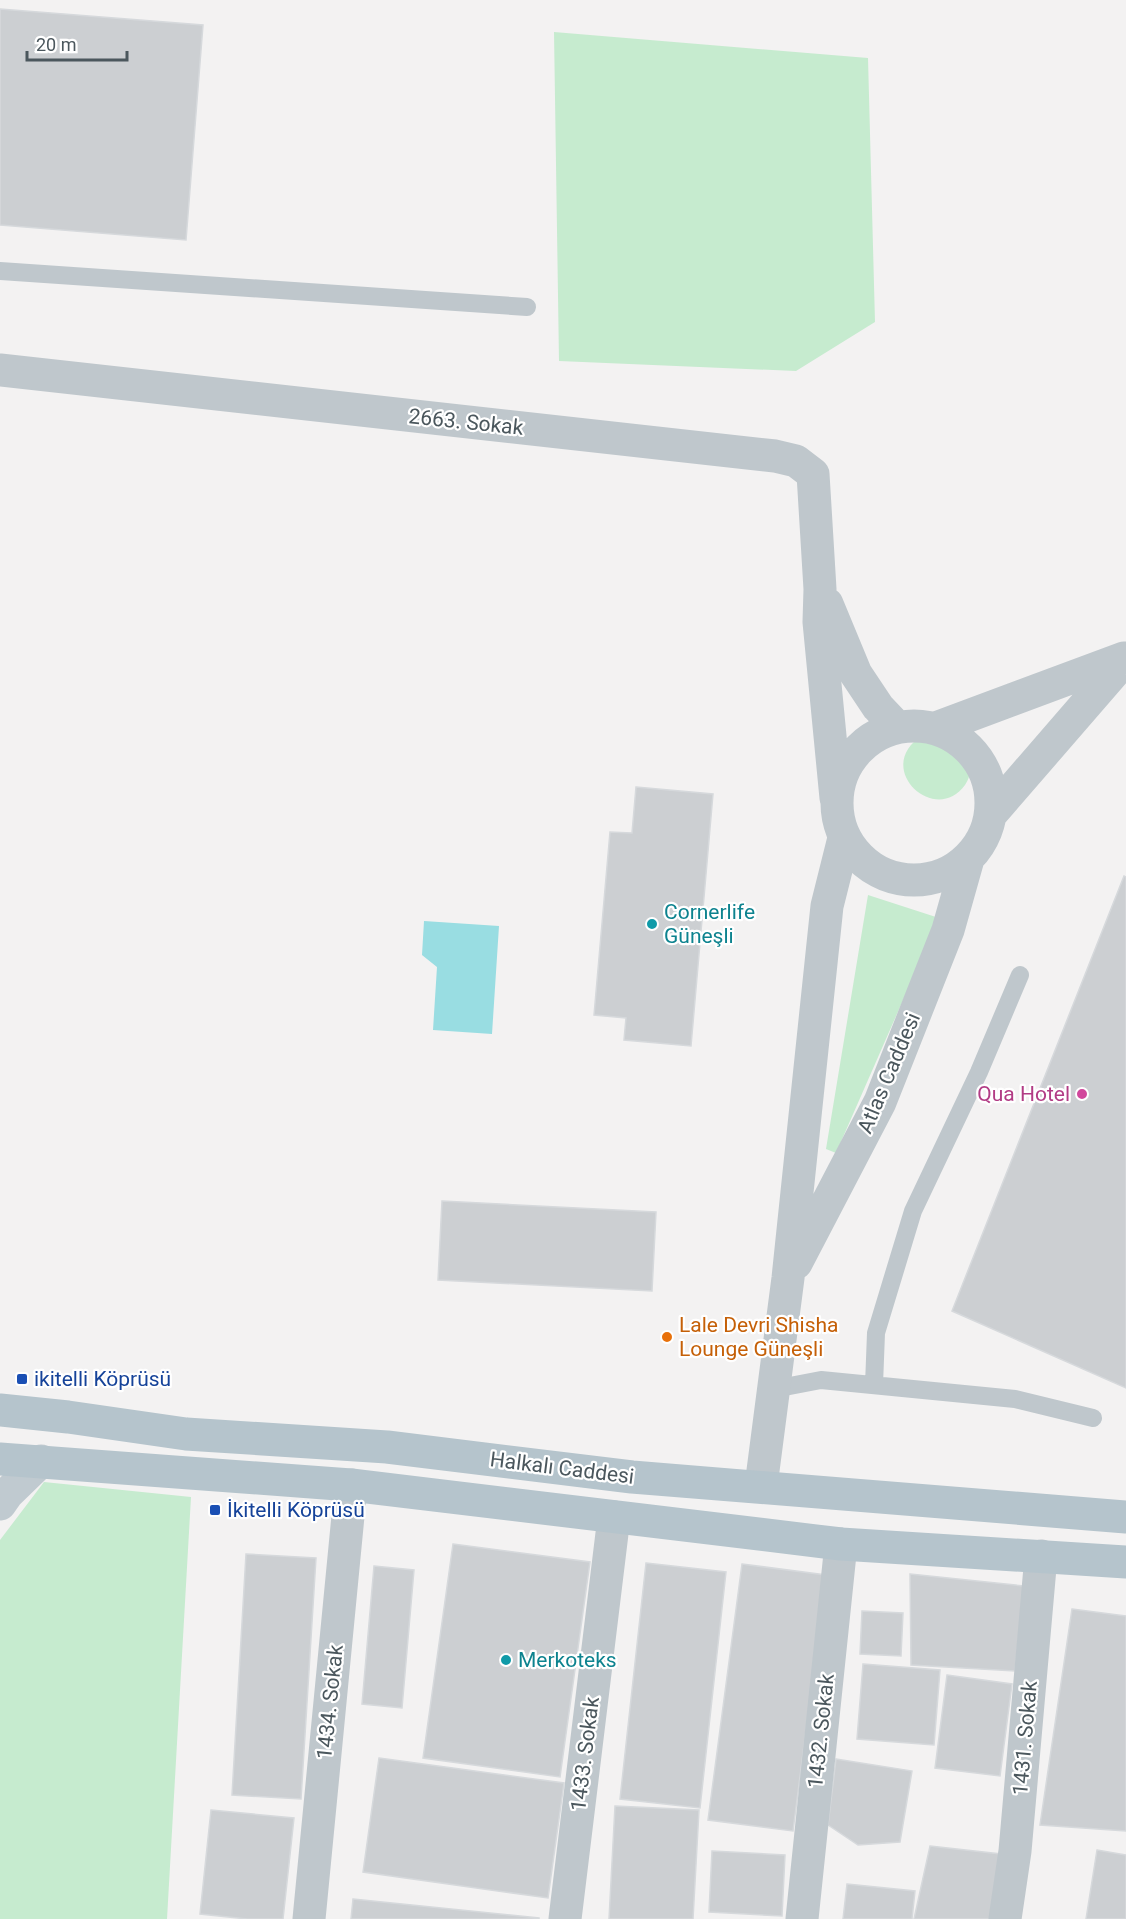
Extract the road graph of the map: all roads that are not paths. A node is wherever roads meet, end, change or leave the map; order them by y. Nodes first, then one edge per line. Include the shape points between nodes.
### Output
1 (0, 271) edge
2 (527, 307) dead end
3 (0, 370) edge
4 (820, 589) junction
5 (1126, 657) edge
6 (897, 727) junction
7 (936, 728) junction
8 (836, 798) junction
9 (991, 814) junction
10 (844, 838) junction
11 (968, 859) junction
12 (1020, 975) dead end
13 (788, 1278) junction
14 (874, 1386) junction
15 (774, 1389) junction
16 (0, 1410) edge
17 (1093, 1418) dead end
18 (0, 1459) edge
19 (40, 1461) junction
20 (351, 1485) junction
21 (761, 1486) junction
22 (0, 1504) edge
23 (614, 1517) junction
24 (1126, 1517) edge
25 (841, 1544) junction
26 (1041, 1556) junction
27 (1126, 1562) edge
28 (309, 1919) edge
29 (565, 1919) edge
30 (802, 1919) edge
31 (1005, 1919) edge

1 - 2 lane
3 - 4 street, 2663. Sokak via 796,461 813,474
4 - 6 street via 856,674
4 - 8 street via 819,622
5 - 7 street
5 - 9 street
6 - 7 street
6 - 8 street via 874,736 855,752 842,774
7 - 9 street via 973,751 985,770
8 - 10 street via 837,819
9 - 11 street via 983,838
10 - 11 street via 858,858 878,872 901,880 925,880 948,873
10 - 13 street, Atlas Caddesi via 827,906
11 - 13 street, Atlas Caddesi via 948,930 880,1102
12 - 14 lane via 913,1210 876,1333
13 - 15 street, Atlas Caddesi
14 - 15 lane via 821,1380
14 - 17 lane via 1015,1399
15 - 21 street, Atlas Caddesi
16 - 21 main road, Halkalı Caddesi via 186,1434 387,1447 632,1478
18 - 19 main road, Halkalı Caddesi
19 - 20 main road, Halkalı Caddesi
19 - 22 main road
20 - 23 main road, Halkalı Caddesi
20 - 28 street, 1434. Sokak
21 - 24 main road, Halkalı Caddesi
23 - 25 main road, Halkalı Caddesi
23 - 29 street, 1433. Sokak
25 - 26 main road, Halkalı Caddesi
25 - 30 street, 1432. Sokak
26 - 27 main road, Halkalı Caddesi
26 - 31 street, 1431. Sokak via 1015,1851

